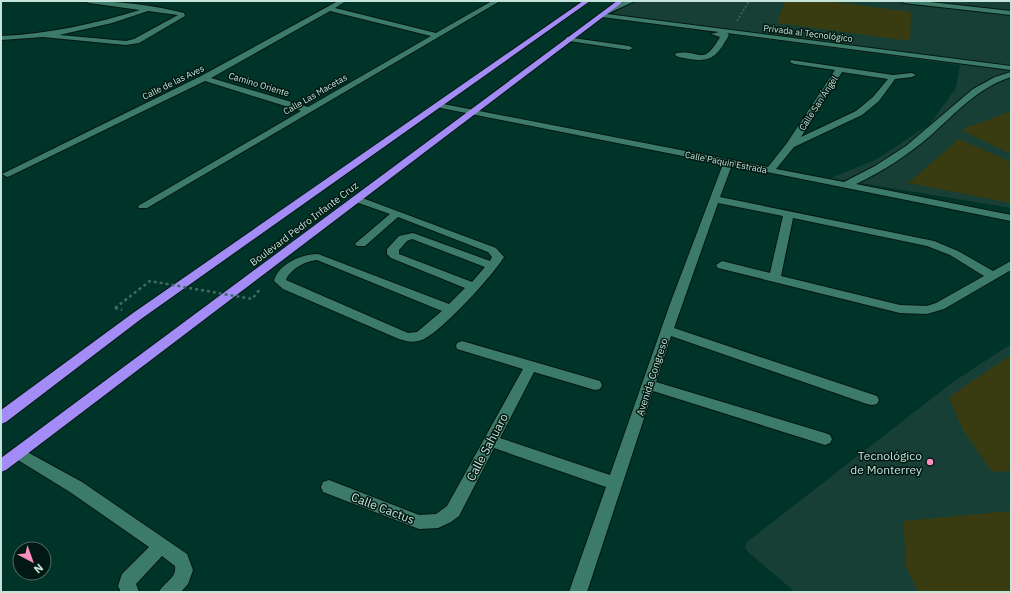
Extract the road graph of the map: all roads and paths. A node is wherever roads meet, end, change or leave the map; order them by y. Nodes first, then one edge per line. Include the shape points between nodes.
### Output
1 (89, 1) edge
2 (344, 1) edge
3 (497, 1) edge
4 (587, 1) edge
5 (621, 1) edge
6 (632, 1) edge
7 (749, 1) edge
8 (904, 1) edge
9 (148, 9) junction
10 (329, 9) junction
11 (989, 12) junction
12 (1011, 13) edge
13 (602, 15) junction
14 (1011, 18) edge
15 (731, 32) junction
16 (46, 36) junction
17 (438, 36) junction
18 (1, 38) edge
19 (569, 39) junction
20 (629, 48) dead end
21 (679, 55) dead end
22 (794, 62) dead end
23 (1011, 68) edge
24 (839, 70) junction
25 (1011, 74) edge
26 (912, 75) dead end
27 (893, 77) junction
28 (204, 78) junction
29 (441, 105) junction
30 (308, 110) junction
31 (472, 112) junction
32 (791, 145) junction
33 (728, 162) junction
34 (770, 170) junction
35 (7, 174) dead end
36 (846, 185) junction
37 (357, 199) junction
38 (715, 199) junction
39 (143, 206) dead end
40 (397, 213) junction
41 (789, 214) junction
42 (1011, 218) edge
43 (361, 244) dead end
44 (722, 265) dead end
45 (1011, 265) edge
46 (493, 266) junction
47 (993, 276) junction
48 (775, 278) junction
49 (473, 286) junction
50 (260, 288) dead end
51 (115, 308) dead end
52 (449, 310) junction
53 (667, 330) junction
54 (462, 346) dead end
55 (531, 366) junction
56 (595, 385) dead end
57 (649, 385) junction
58 (872, 400) dead end
59 (1, 418) edge
60 (824, 439) dead end
61 (490, 441) junction
62 (18, 453) junction
63 (1, 466) edge
64 (616, 484) junction
65 (329, 487) dead end
66 (438, 521) joint
67 (161, 546) junction
68 (130, 592) edge
69 (168, 592) edge
70 (578, 592) edge

1 - 9 street
2 - 10 street, Calle de las Aves
3 - 17 street, Calle Las Macetas
4 - 29 highway, Boulevard Pedro Infante Cruz
5 - 13 highway, Boulevard Pedro Infante Cruz
6 - 13 street
7 - 15 path
8 - 11 street
9 - 16 street via 100,24
9 - 16 street via 178,13 182,16 126,43
10 - 17 street
10 - 28 street, Calle de las Aves
11 - 12 street
11 - 14 street
13 - 15 street, Privada al Tecnológico
13 - 19 highway, Boulevard Pedro Infante Cruz
13 - 21 street via 725,35 711,56 701,59
15 - 23 street, Privada al Tecnológico
16 - 18 street
17 - 30 street, Calle Las Macetas
19 - 20 street
19 - 31 highway, Boulevard Pedro Infante Cruz
22 - 24 street
24 - 27 street, Calle San Ángel
24 - 32 street, Calle San Ángel
25 - 36 street via 983,85 927,134 869,174
26 - 27 street
27 - 32 street, Calle San Ángel via 876,99 859,113
28 - 30 street, Camino Oriente
28 - 35 street, Calle de las Aves
29 - 31 street, Calle Paquín Estrada
29 - 59 highway, Boulevard Pedro Infante Cruz via 137,316
30 - 39 street, Calle Las Macetas
31 - 33 street, Calle Paquín Estrada
31 - 37 highway, Boulevard Pedro Infante Cruz
32 - 34 street, Calle San Ángel
33 - 34 street, Calle Paquín Estrada
33 - 38 street, Avenida Congreso
34 - 36 street, Calle Paquín Estrada
36 - 42 street, Calle Paquín Estrada
37 - 40 street
37 - 62 highway, Boulevard Pedro Infante Cruz
38 - 41 street
38 - 53 street, Avenida Congreso
40 - 43 street
40 - 46 street via 492,250 498,257
41 - 47 street via 930,243 954,253
41 - 48 street
44 - 48 street
45 - 47 street
46 - 49 street
46 - 49 street via 413,236 403,238 393,249 395,256
47 - 48 street via 940,306 927,310 900,308
49 - 52 street
50 - 51 path, bridge via 252,299 150,281
52 - 52 street via 318,257 298,262 279,279 286,286 409,338 415,338 425,332
53 - 57 street, Avenida Congreso
53 - 58 street
54 - 55 street
55 - 56 street
55 - 61 street, Calle Sahuaro
57 - 60 street
57 - 64 street, Avenida Congreso
61 - 64 street
61 - 66 street, Calle Sahuaro via 453,511
62 - 63 highway, Boulevard Pedro Infante Cruz
62 - 67 street via 76,487
64 - 70 street, Avenida Congreso
65 - 66 street, Calle Cactus via 419,522
67 - 68 street via 128,580
67 - 69 street via 181,560 185,567 185,574 180,582

